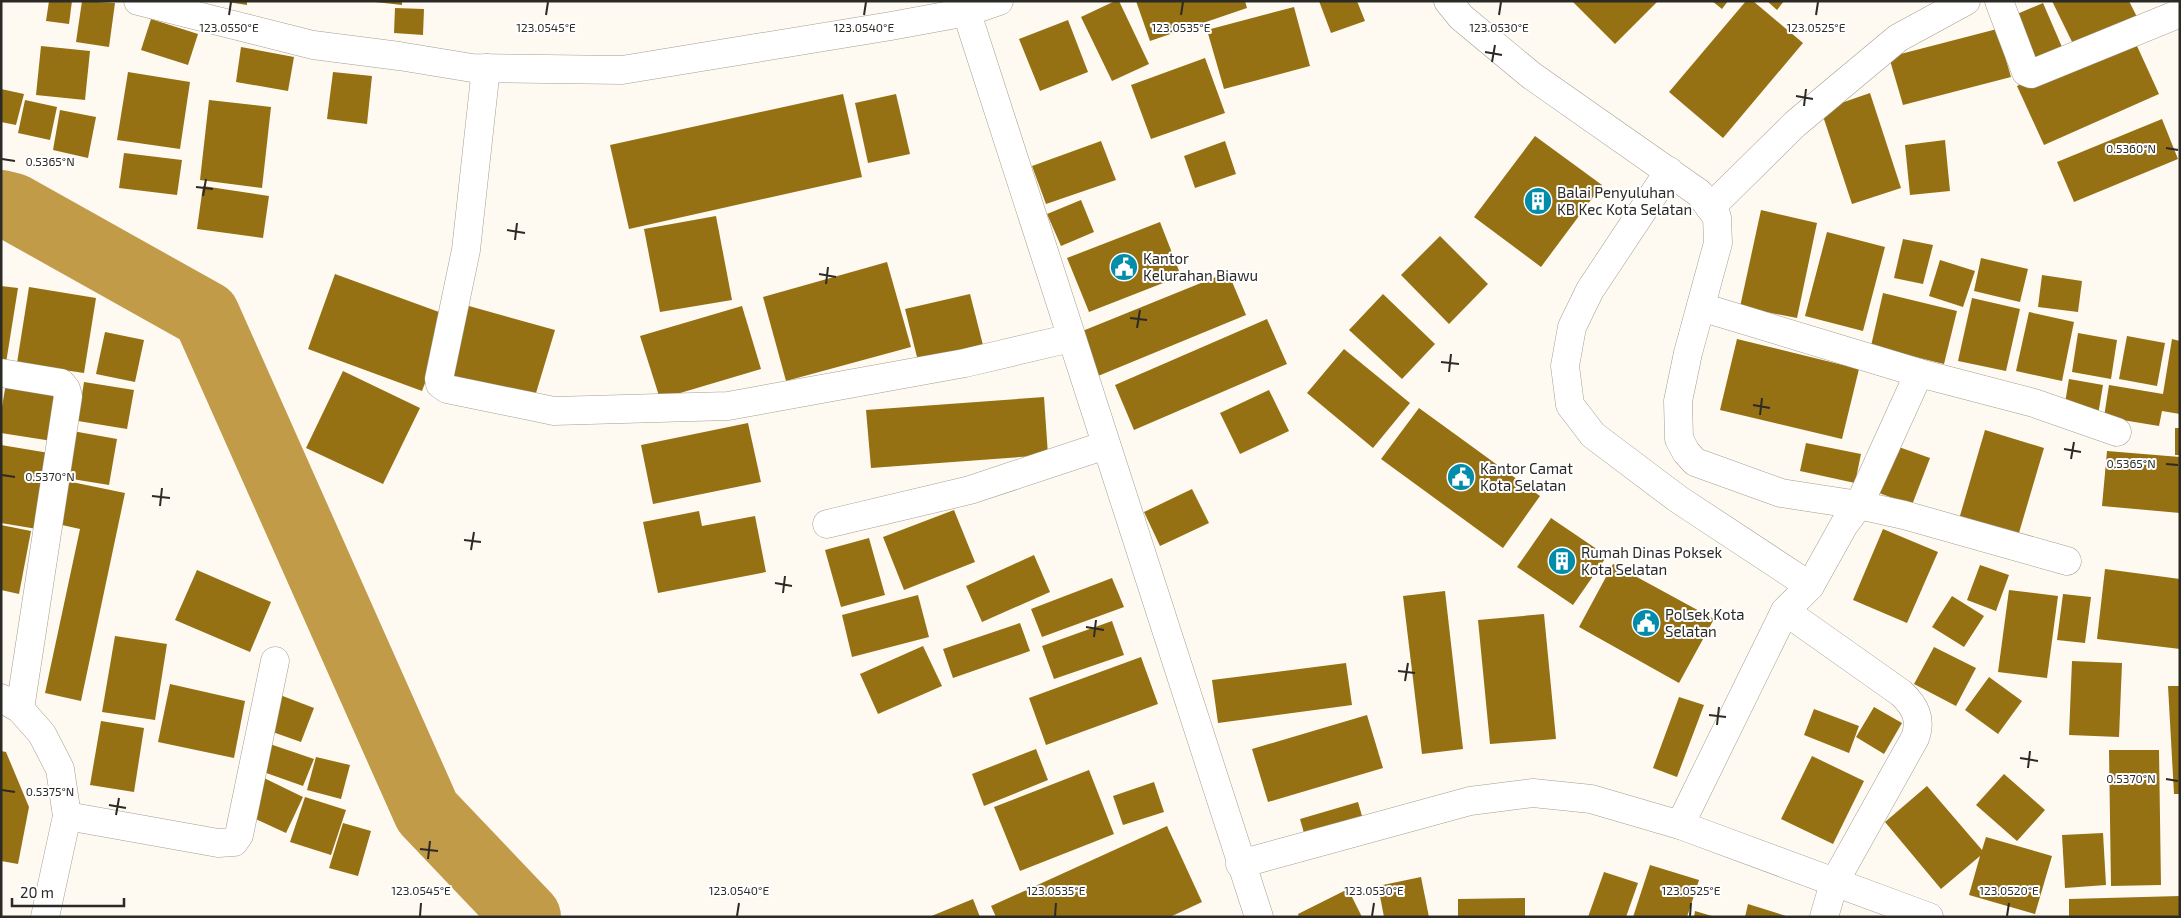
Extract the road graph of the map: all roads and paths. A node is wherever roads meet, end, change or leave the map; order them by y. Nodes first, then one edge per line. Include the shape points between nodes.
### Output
1 (138, 1) edge
2 (999, 1) edge
3 (1448, 1) edge
4 (1966, 1) edge
5 (1999, 1) edge
6 (965, 6) edge
7 (2177, 11) edge
8 (486, 68) junction
9 (1669, 171) junction
10 (1710, 208) junction
11 (1701, 307) junction
12 (1071, 338) junction
13 (1919, 373) junction
14 (1, 374) edge
15 (2117, 432) dead end
16 (1106, 445) junction
17 (1859, 505) junction
18 (827, 524) dead end
19 (2067, 561) dead end
20 (1810, 586) junction
21 (1785, 611) junction
22 (275, 661) dead end
23 (11, 704) edge
24 (67, 816) junction
25 (1680, 825) junction
26 (1240, 864) junction
27 (1834, 883) junction
28 (45, 917) edge
29 (1259, 917) edge
30 (1824, 917) edge
31 (1929, 917) edge

1 - 8 street via 313,46
2 - 6 street
3 - 9 street via 1461,18 1532,76
4 - 10 street via 1898,38 1795,124
5 - 7 street via 2026,72 2031,74
6 - 8 street via 881,28 622,70
6 - 12 street
8 - 12 street via 466,250 439,379 440,384 448,388 554,411 728,406 965,363
9 - 10 street via 1699,193
9 - 20 street via 1590,290 1572,327 1565,366 1570,405 1594,435 1678,499
10 - 11 street via 1718,217 1718,243
11 - 13 street
11 - 17 street via 1678,401 1679,439 1686,452 1695,462 1781,493
12 - 16 street
13 - 15 street via 2034,403
13 - 17 street
14 - 23 street via 61,383 68,393
16 - 18 street via 970,490
16 - 26 street
17 - 19 street
17 - 20 street
20 - 21 street
21 - 25 street
21 - 27 street via 1901,693 1910,702 1919,721 1915,738
22 - 24 street via 239,836 234,842 218,843
23 - 24 street via 42,734 60,769
24 - 28 street
25 - 26 street via 1591,799 1533,793 1470,801
25 - 27 street
26 - 29 street
27 - 30 street
27 - 31 street

